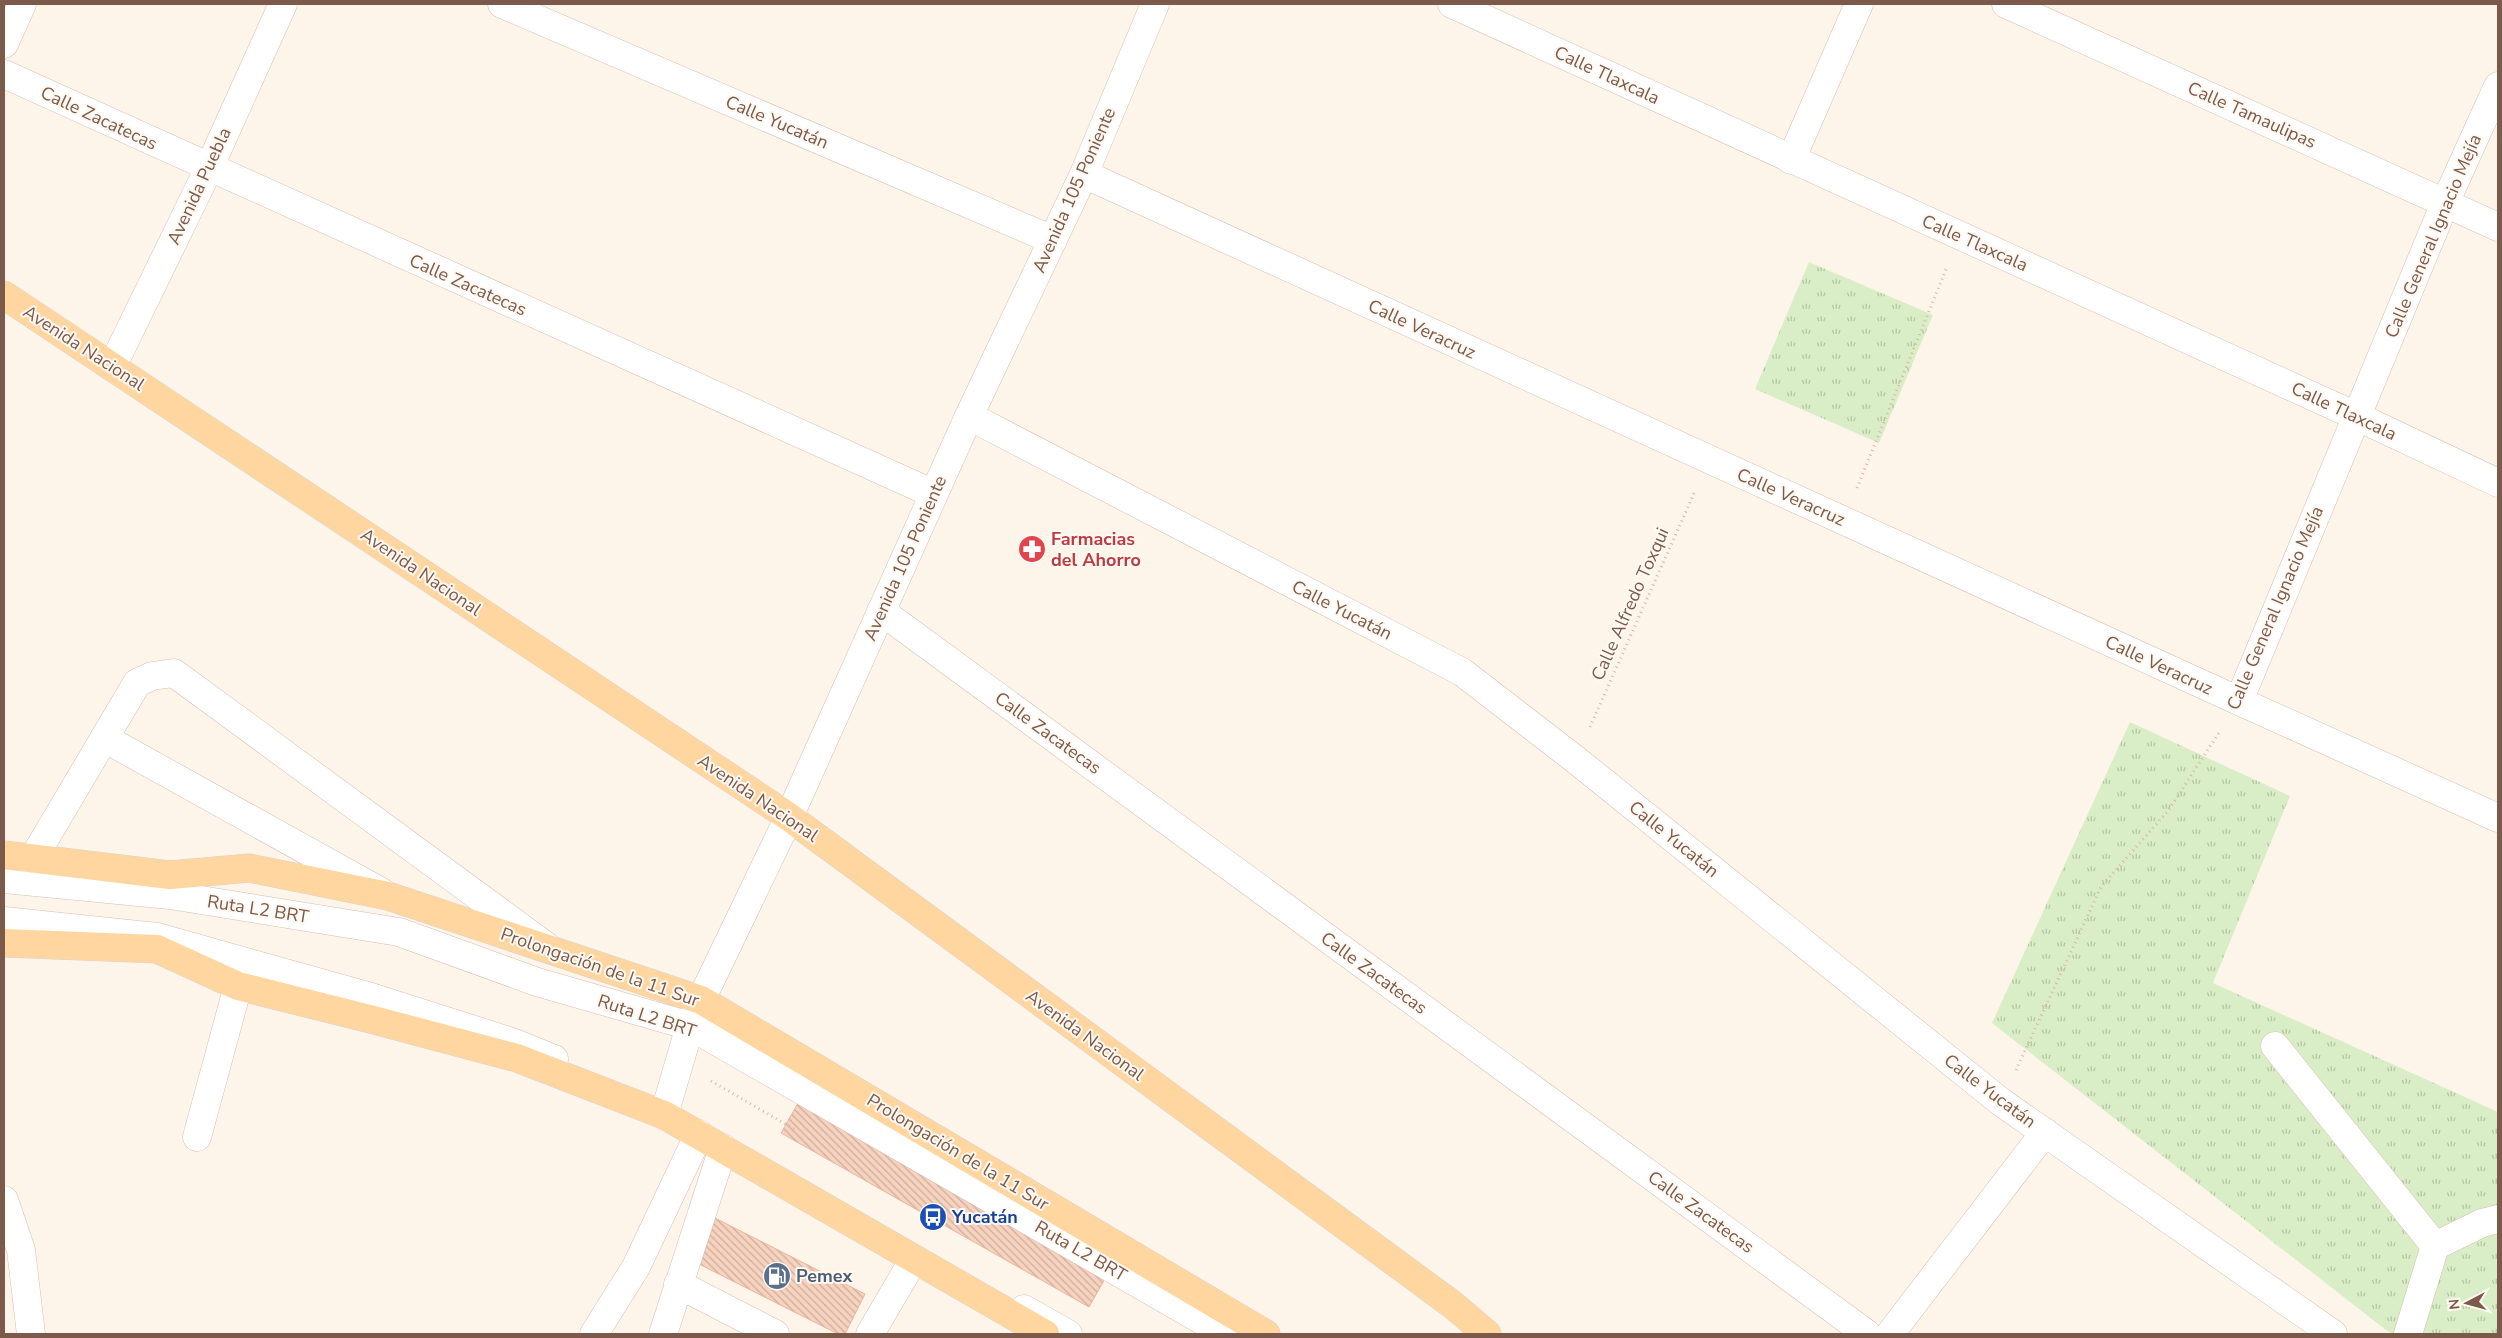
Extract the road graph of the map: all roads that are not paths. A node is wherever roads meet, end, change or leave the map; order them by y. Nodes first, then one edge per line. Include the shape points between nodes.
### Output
1 (22, 4) edge
2 (284, 4) edge
3 (502, 4) edge
4 (1155, 4) edge
5 (1452, 4) edge
6 (1859, 4) edge
7 (2006, 4) edge
8 (4, 44) edge
9 (4, 74) edge
10 (2498, 86) edge
11 (1791, 160) junction
12 (209, 168) junction
13 (1084, 174) junction
14 (2445, 203) junction
15 (2498, 227) edge
16 (1053, 240) junction
17 (4, 295) edge
18 (112, 367) junction
19 (969, 416) junction
20 (2356, 416) junction
21 (2498, 483) edge
22 (934, 494) junction
23 (882, 611) junction
24 (2238, 702) junction
25 (104, 738) junction
26 (789, 817) junction
27 (2498, 818) edge
28 (4, 855) edge
29 (34, 857) junction
30 (4, 879) edge
31 (388, 896) junction
32 (4, 921) edge
33 (4, 943) edge
34 (549, 949) junction
35 (238, 986) junction
36 (701, 1000) junction
37 (690, 1026) junction
38 (2275, 1046) dead end
39 (665, 1111) junction
40 (2044, 1132) junction
41 (699, 1134) junction
42 (197, 1138) dead end
43 (724, 1148) junction
44 (4, 1200) edge
45 (2498, 1219) edge
46 (2435, 1246) junction
47 (914, 1259) junction
48 (678, 1284) junction
49 (1453, 1305) junction
50 (31, 1334) edge
51 (594, 1334) edge
52 (663, 1334) edge
53 (775, 1334) edge
54 (870, 1334) edge
55 (1045, 1334) edge
56 (1068, 1334) edge
57 (1226, 1334) edge
58 (1266, 1334) edge
59 (1451, 1334) edge
60 (1487, 1334) edge
61 (1867, 1334) edge
62 (1890, 1334) edge
63 (2333, 1334) edge
64 (2410, 1334) edge

1 - 8 street
2 - 12 street, Avenida Puebla
3 - 16 street, Calle Yucatán
4 - 13 street, Avenida 105 Poniente
5 - 11 street, Calle Tlaxcala
6 - 11 street
7 - 14 street, Calle Tamaulipas
9 - 12 street, Calle Zacatecas
10 - 14 street, Calle General Ignacio Mejía
11 - 20 street, Calle Tlaxcala
12 - 18 street, Avenida Puebla
12 - 22 street, Calle Zacatecas
13 - 16 street, Avenida 105 Poniente
13 - 24 street, Calle Veracruz
14 - 15 street, Calle Tamaulipas
14 - 20 street, Calle General Ignacio Mejía
16 - 19 street, Avenida 105 Poniente
17 - 18 main road, Avenida Nacional
18 - 26 main road, Avenida Nacional
19 - 22 street, Avenida 105 Poniente
19 - 40 street, Calle Yucatán via 1462,672 2001,1102
20 - 21 street, Calle Tlaxcala
20 - 24 street, Calle General Ignacio Mejía
22 - 23 street, Avenida 105 Poniente
23 - 26 street, Avenida 105 Poniente
23 - 61 street, Calle Zacatecas
24 - 27 street, Calle Veracruz
25 - 29 street
25 - 31 street
25 - 34 street via 137,684 152,676 174,673
26 - 36 street, Avenida 105 Poniente
26 - 49 main road, Avenida Nacional
28 - 29 main road, Prolongación de la 11 Sur
29 - 31 main road, Prolongación de la 11 Sur via 170,875 249,868
30 - 37 street, Ruta L2 BRT via 170,895 399,932 537,982
31 - 34 main road, Prolongación de la 11 Sur
32 - 39 street via 157,937 362,994 512,1042
33 - 35 main road via 157,949
34 - 36 main road, Prolongación de la 11 Sur
35 - 39 main road via 517,1058
35 - 42 street
36 - 37 street, Avenida 105 Poniente
36 - 58 main road, Prolongación de la 11 Sur
37 - 39 street, Avenida 105 Poniente
37 - 57 street, Ruta L2 BRT
38 - 46 street
39 - 41 main road
39 - 56 street
40 - 62 street
40 - 63 street, Calle Yucatán
41 - 43 main road
41 - 51 street via 636,1267
43 - 47 main road
43 - 48 street
44 - 50 street via 21,1250
45 - 46 street via 2482,1223
46 - 64 street
47 - 54 street
47 - 55 main road
48 - 52 street
48 - 53 street
49 - 59 main road
49 - 60 main road, Avenida Nacional

